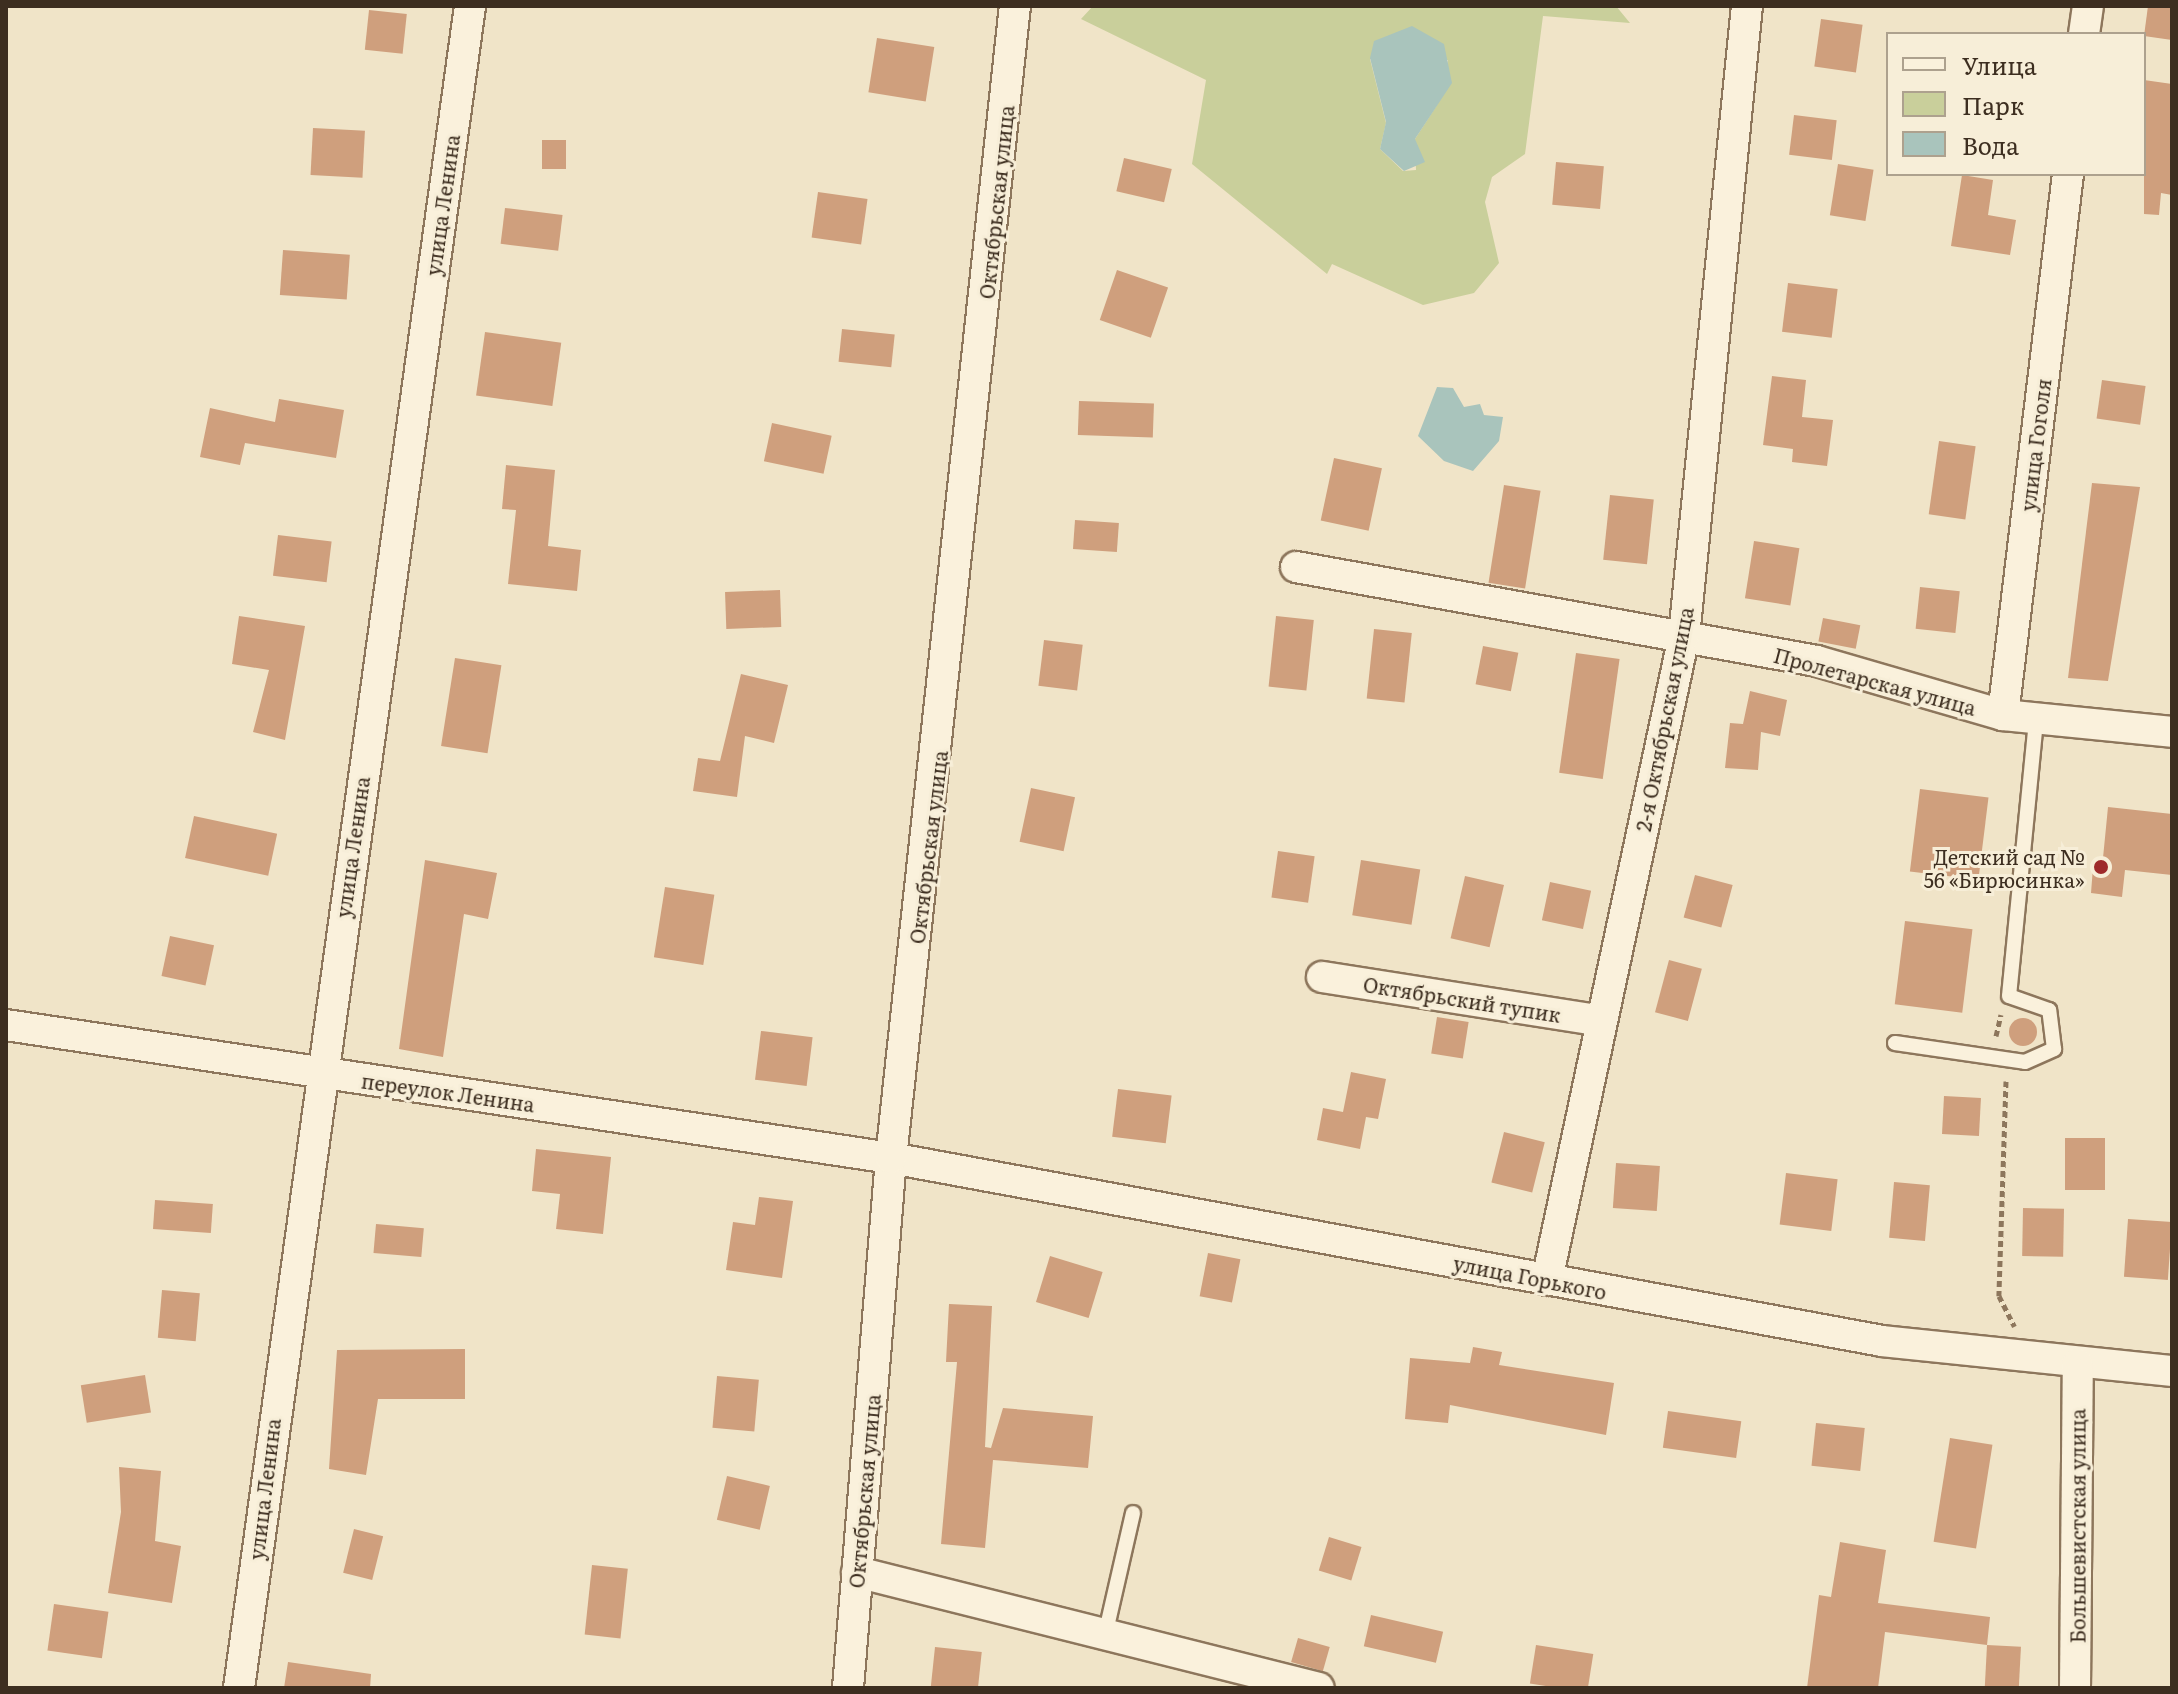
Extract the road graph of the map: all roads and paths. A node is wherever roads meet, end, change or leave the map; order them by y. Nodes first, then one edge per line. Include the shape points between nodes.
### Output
1 (470, 6) edge
2 (1015, 6) edge
3 (1747, 6) edge
4 (2088, 6) edge
5 (2084, 32) edge
6 (2068, 176) edge
7 (1296, 567) dead end
8 (1684, 636) junction
9 (2003, 715) junction
10 (2036, 719) junction
11 (2172, 732) edge
12 (1322, 977) dead end
13 (2009, 996) junction
14 (1602, 1021) junction
15 (6, 1025) edge
16 (1895, 1043) dead end
17 (2003, 1059) junction
18 (321, 1073) junction
19 (891, 1158) junction
20 (1547, 1280) junction
21 (2024, 1358) junction
22 (2078, 1364) junction
23 (2172, 1371) edge
24 (1133, 1513) dead end
25 (857, 1572) junction
26 (1106, 1631) junction
27 (239, 1688) edge
28 (848, 1688) edge
29 (1319, 1688) edge
30 (2075, 1688) edge

1 - 18 street, улица Ленина
2 - 19 street, Октябрьская улица
3 - 8 street, 2-я Октябрьская улица
4 - 5 street
6 - 9 street, улица Гоголя
7 - 8 street, Пролетарская улица
8 - 9 street, Пролетарская улица via 1817,661
8 - 14 street, 2-я Октябрьская улица
9 - 10 street, Пролетарская улица
10 - 11 street, Пролетарская улица
10 - 13 lane
12 - 14 street, Октябрьский тупик
13 - 17 path via 1995,1033
13 - 17 lane via 2049,1010 2057,1038 2043,1058
14 - 20 street, 2-я Октябрьская улица
15 - 18 street, переулок Ленина
16 - 17 lane
17 - 21 path via 1999,1296
18 - 19 street, переулок Ленина
18 - 27 street, улица Ленина
19 - 20 street, улица Горького
19 - 25 street, Октябрьская улица
20 - 21 street, улица Горького via 1882,1341
21 - 22 street, улица Горького
22 - 23 street, улица Горького
22 - 30 street, Большевистская улица
24 - 26 lane
25 - 26 street
25 - 28 street, Октябрьская улица
26 - 29 street

